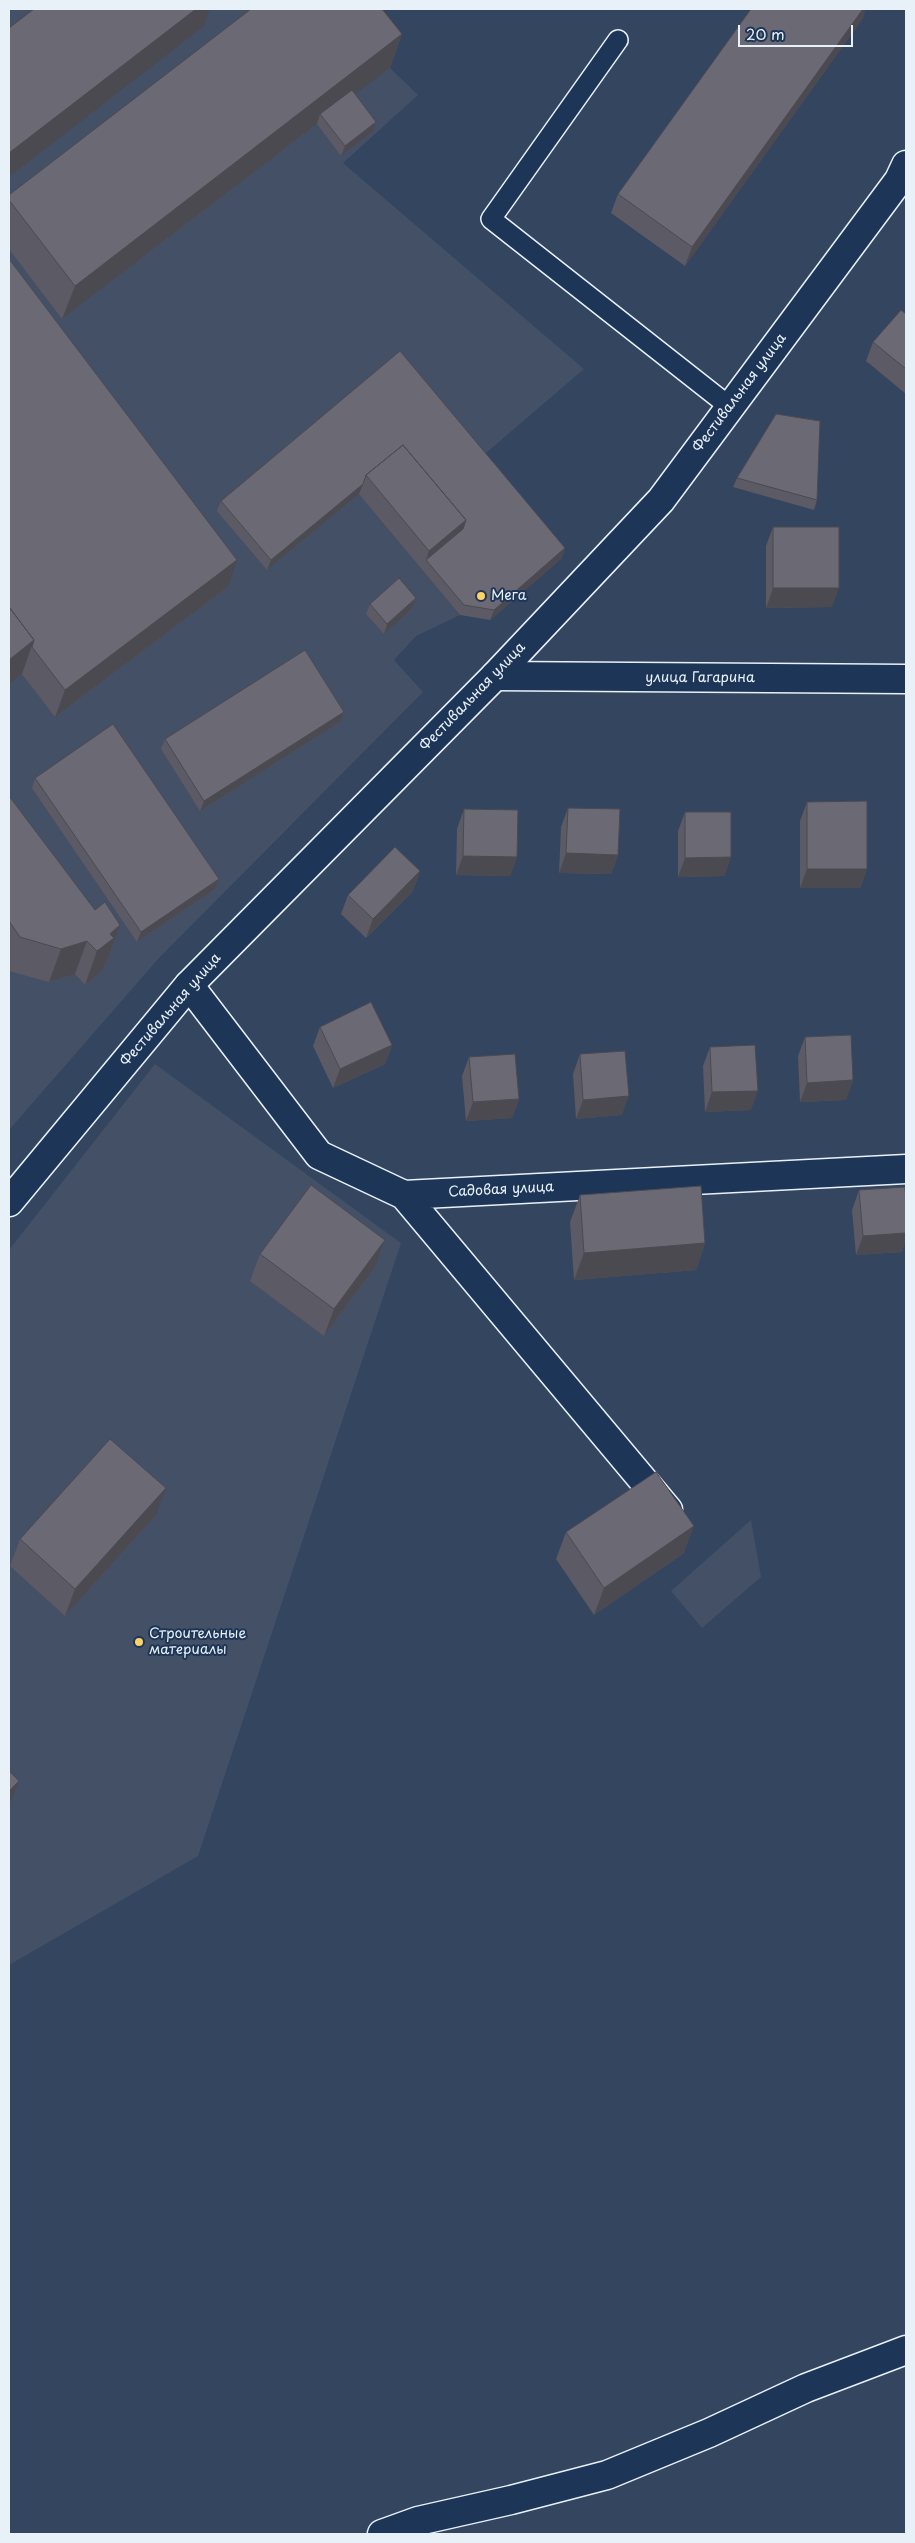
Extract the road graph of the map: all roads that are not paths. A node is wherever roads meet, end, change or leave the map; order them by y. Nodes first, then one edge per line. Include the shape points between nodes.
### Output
1 (618, 40) dead end
2 (904, 175) edge
3 (730, 406) junction
4 (495, 676) junction
5 (906, 679) edge
6 (189, 985) junction
7 (906, 1169) edge
8 (404, 1194) junction
9 (9, 1202) edge
10 (686, 1532) edge
11 (906, 2350) edge
12 (382, 2534) edge

1 - 3 lane via 491,219
2 - 3 street, Фестивальная улица
3 - 4 street, Фестивальная улица via 661,500
4 - 5 street, улица Гагарина
4 - 6 street, Фестивальная улица
6 - 8 street, Садовая улица via 319,1155
6 - 9 street, Фестивальная улица
7 - 8 street, Садовая улица
8 - 10 street
11 - 12 street via 806,2388 607,2475

